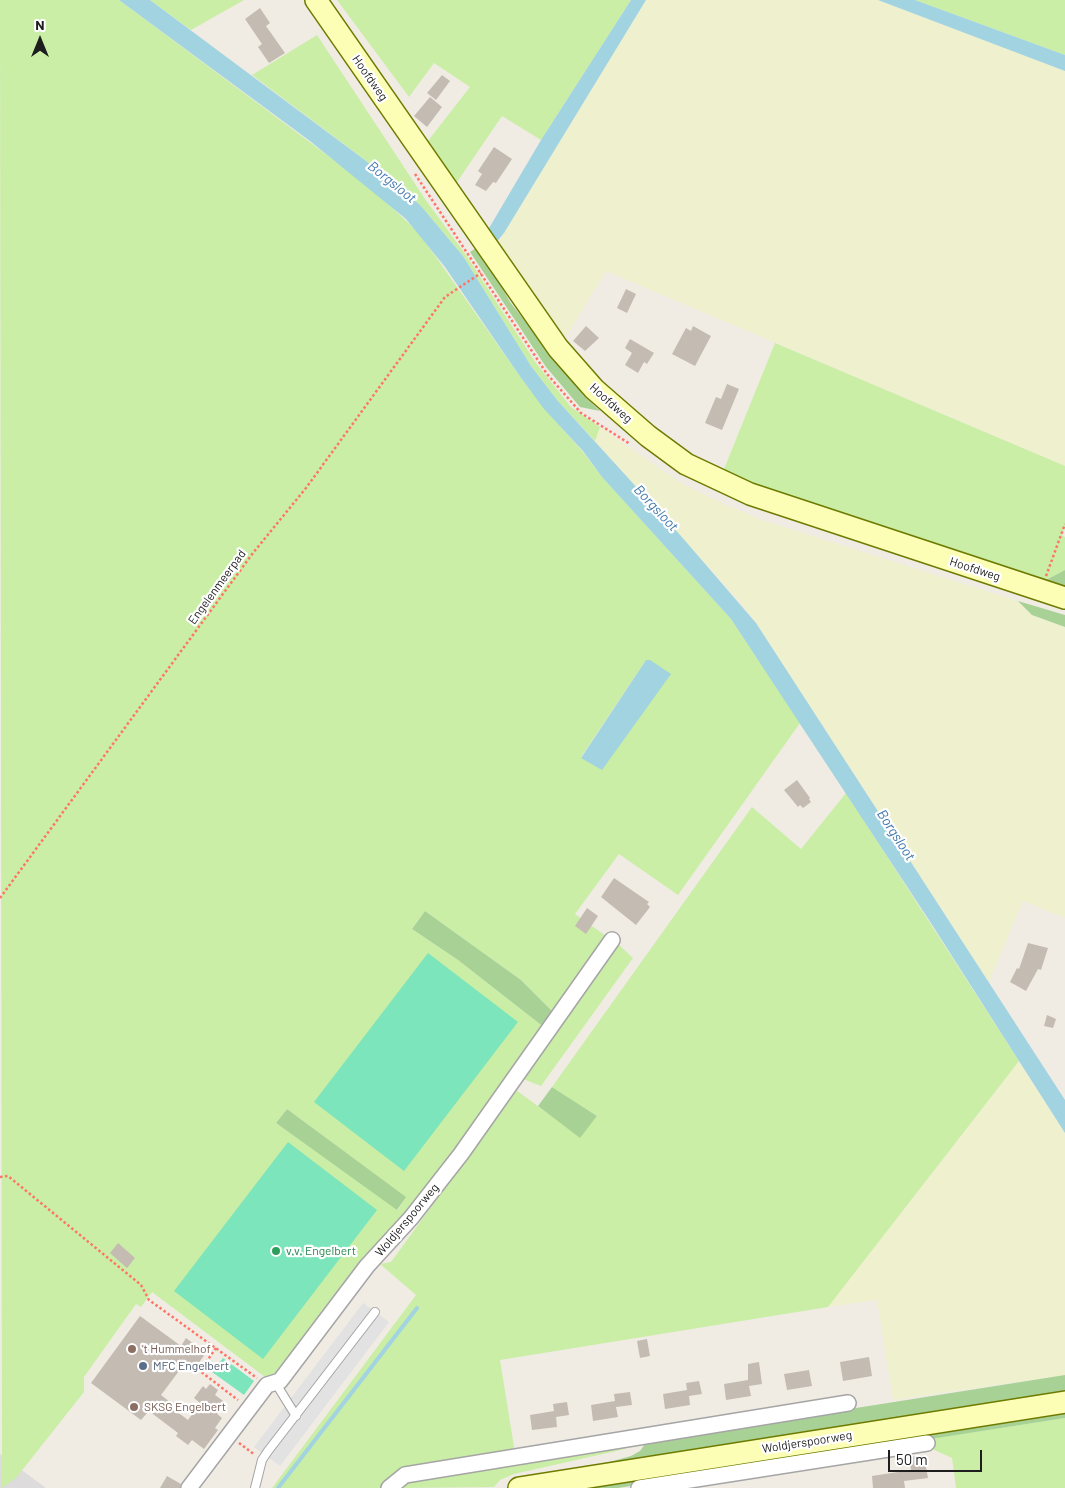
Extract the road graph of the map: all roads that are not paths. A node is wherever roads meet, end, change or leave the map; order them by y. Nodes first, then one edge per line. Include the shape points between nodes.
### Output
1 (316, 0) edge
2 (1065, 598) edge
3 (612, 940) dead end
4 (375, 1312) dead end
5 (271, 1384) junction
6 (1065, 1402) edge
7 (848, 1403) dead end
8 (296, 1416) junction
9 (927, 1443) dead end
10 (550, 1485) edge
11 (189, 1488) edge
12 (255, 1488) edge
13 (389, 1488) edge
14 (519, 1488) edge
15 (640, 1488) edge

1 - 2 main road, Hoofdweg via 558,348 594,389 648,436 686,464 750,494
3 - 5 street, Woldjerspoorweg via 461,1154 411,1218 367,1266 280,1381
4 - 8 lane
5 - 8 lane
5 - 11 street, Woldjerspoorweg
6 - 10 main road, Woldjerspoorweg
7 - 13 street via 405,1475
8 - 12 lane via 262,1460
9 - 15 street, Woldjerspoorweg
10 - 14 main road, Woldjerspoorweg

